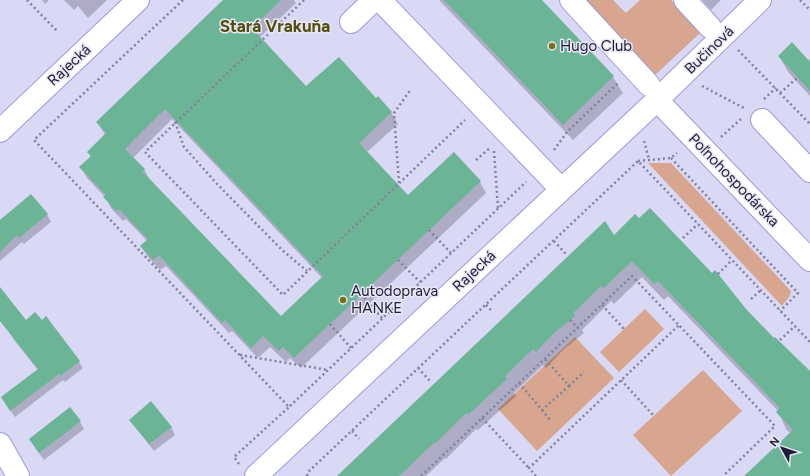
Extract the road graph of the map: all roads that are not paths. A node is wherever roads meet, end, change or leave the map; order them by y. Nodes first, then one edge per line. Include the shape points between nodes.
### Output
1 (138, 0) edge
2 (374, 0) edge
3 (380, 0) edge
4 (570, 0) edge
5 (685, 0) edge
6 (760, 0) edge
7 (351, 22) dead end
8 (710, 27) dead end
9 (653, 93) junction
10 (756, 115) road end
11 (0, 130) edge
12 (810, 171) edge
13 (561, 189) junction
14 (810, 260) edge
15 (0, 444) edge
16 (249, 471) edge
17 (18, 476) edge

1 - 11 street, Rajecká
2 - 7 street
3 - 13 street
4 - 9 street, Poľnohospodárska
5 - 8 street
6 - 9 street, Bučinová
9 - 13 street, Rajecká
9 - 14 street, Poľnohospodárska
10 - 12 street
13 - 16 street, Rajecká
15 - 17 street

